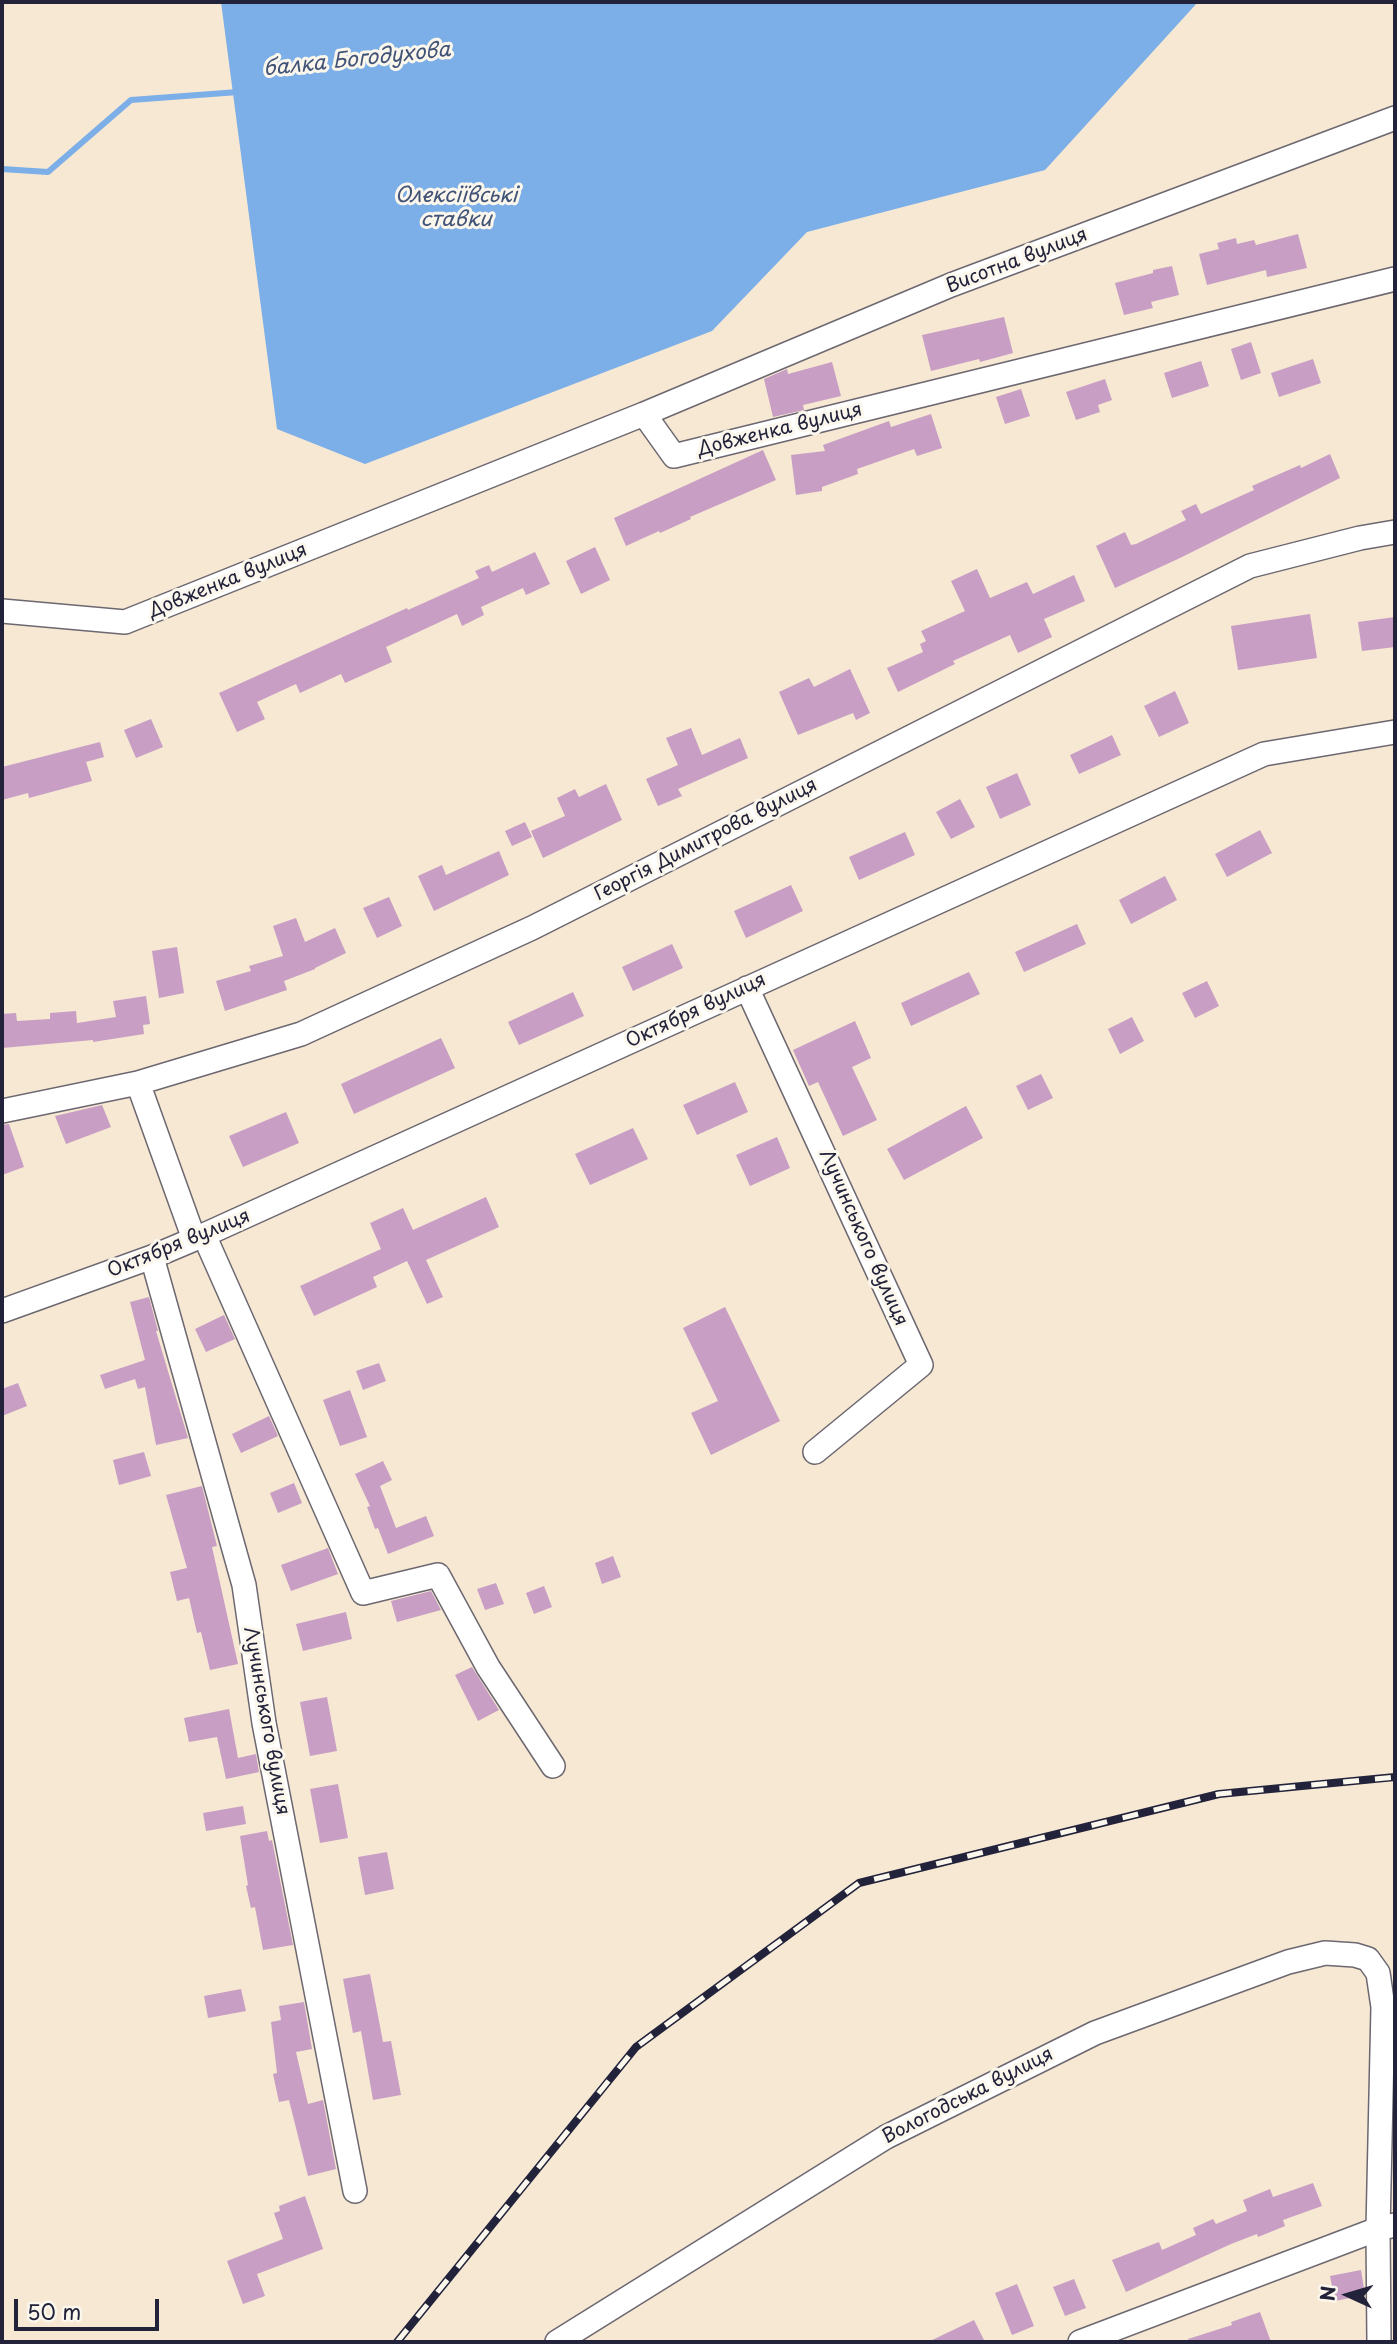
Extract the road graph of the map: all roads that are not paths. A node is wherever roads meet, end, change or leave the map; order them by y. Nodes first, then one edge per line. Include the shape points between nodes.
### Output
1 (1395, 118) edge
2 (1395, 279) edge
3 (644, 414) junction
4 (1395, 531) edge
5 (2, 611) edge
6 (1395, 732) edge
7 (747, 988) junction
8 (138, 1083) junction
9 (2, 1111) edge
10 (199, 1237) junction
11 (152, 1257) junction
12 (2, 1311) edge
13 (815, 1452) dead end
14 (553, 1766) dead end
15 (1389, 2008) edge
16 (355, 2191) dead end
17 (1386, 2227) edge
18 (557, 2342) edge
19 (1080, 2342) edge
20 (1379, 2342) edge

1 - 3 street, Висотна вулиця via 951,285
2 - 3 street, Довженка вулиця via 674,456
3 - 5 street, Довженка вулиця via 125,622
4 - 8 street, Георгія Димитрова вулиця via 1250,566 508,939 301,1034
6 - 7 street, Октября вулиця via 1264,754
7 - 10 street, Октября вулиця
7 - 13 street, Лучинського вулиця via 921,1365
8 - 9 street, Георгія Димитрова вулиця
8 - 10 street
10 - 11 street, Октября вулиця
10 - 14 street via 363,1593 438,1576 488,1667
11 - 12 street, Октября вулиця
11 - 16 street, Лучинського вулиця via 244,1585 264,1723
15 - 17 street, Вологодська вулиця
15 - 18 street, Вологодська вулиця via 1378,1973 1368,1959 1325,1953 1288,1962 1095,2033 886,2137
17 - 19 street
17 - 20 street, Вологодська вулиця

